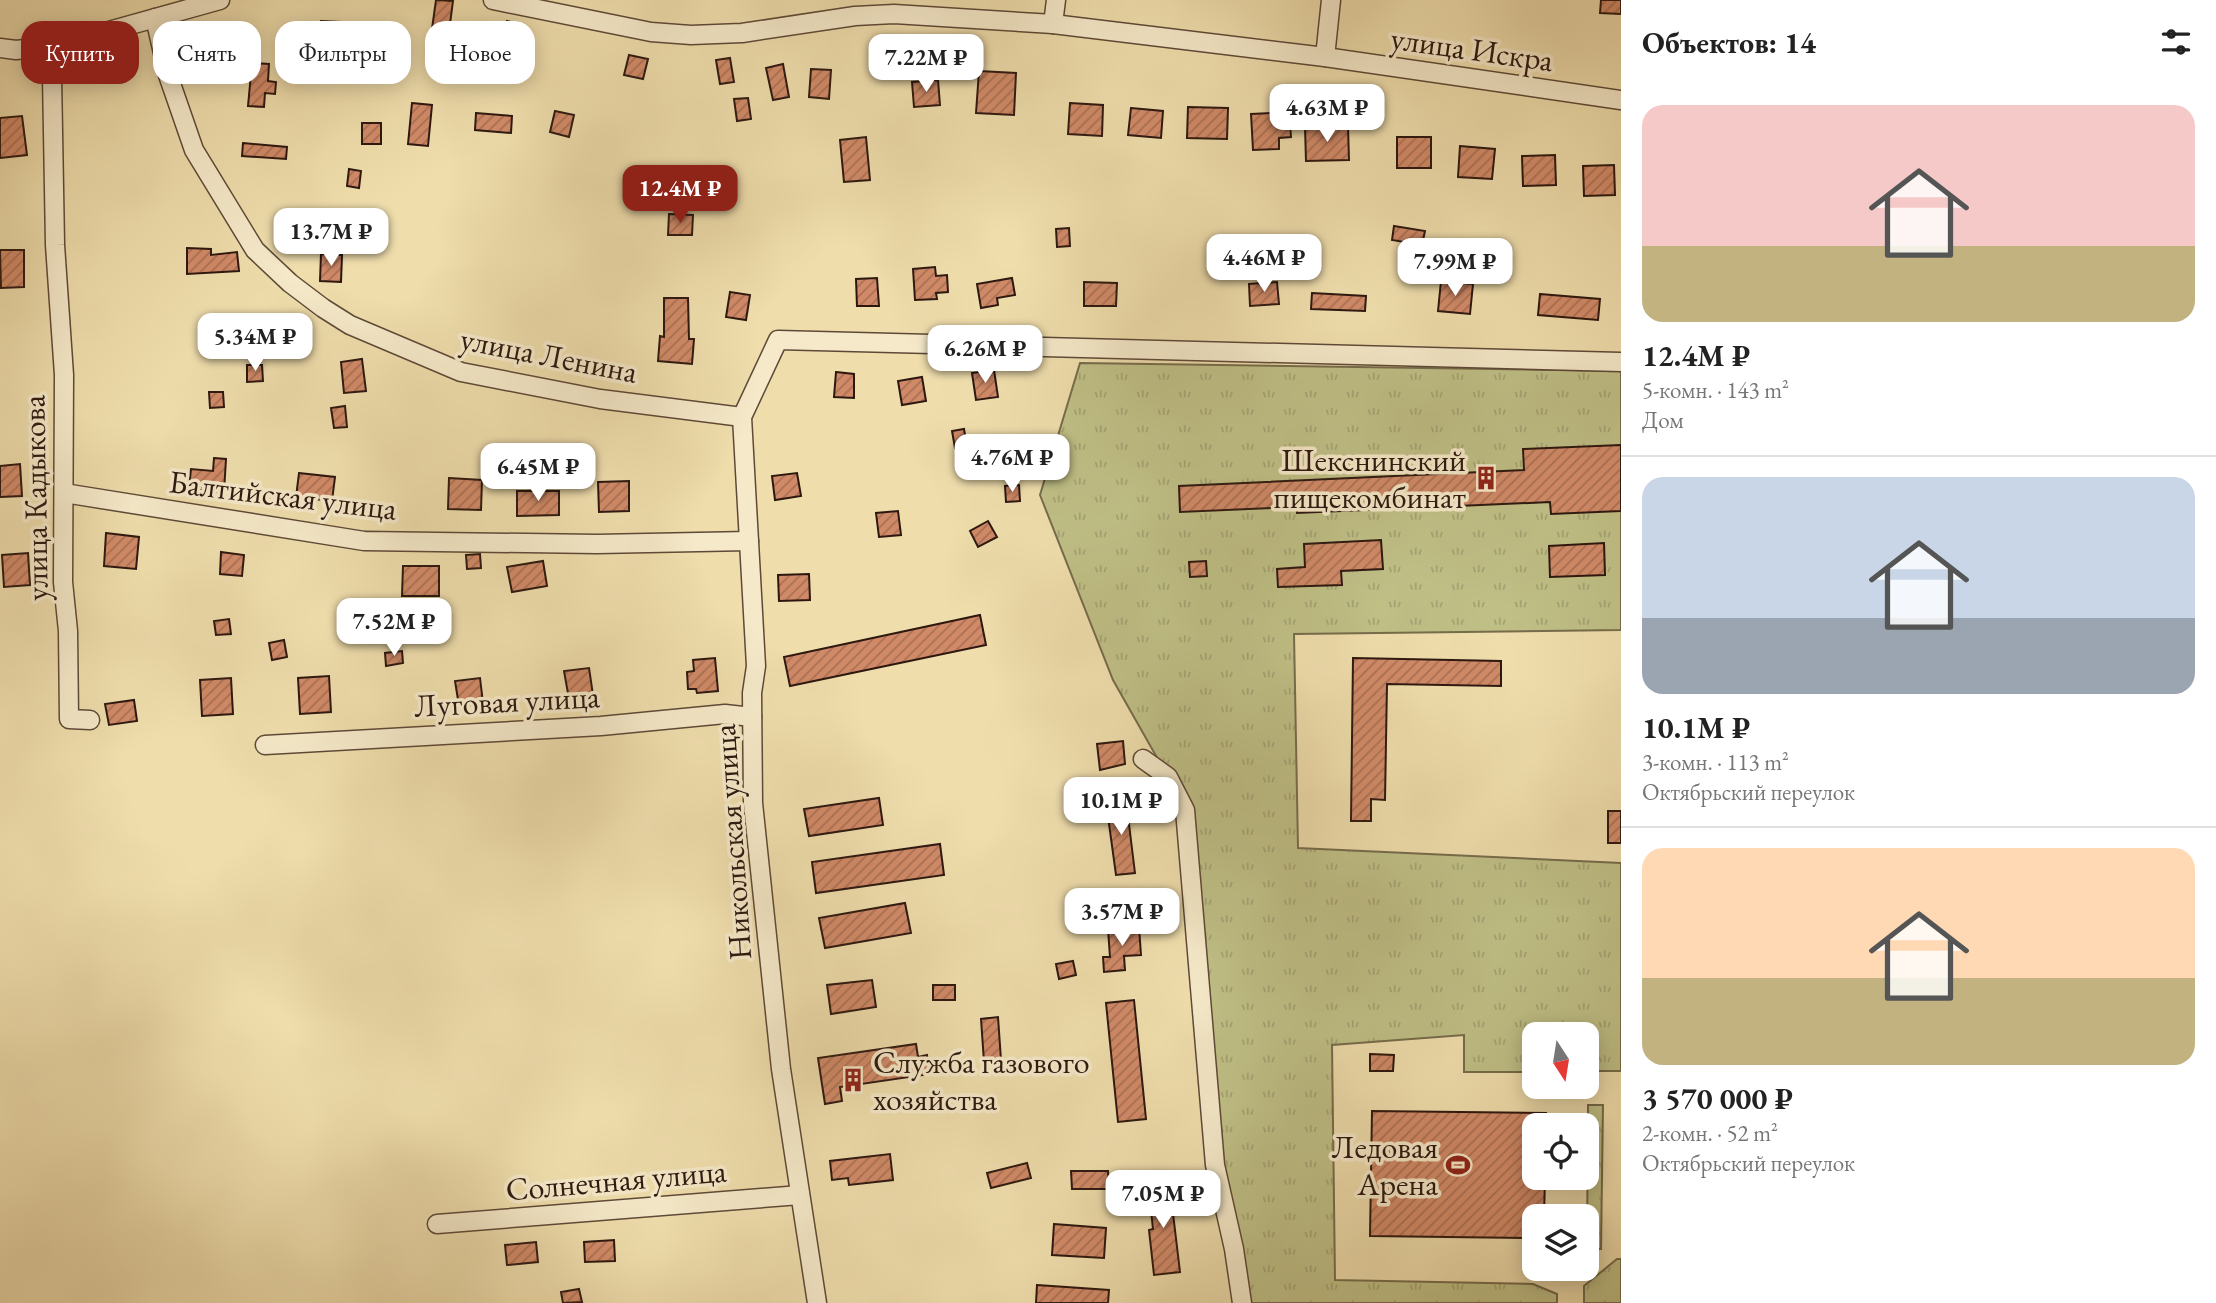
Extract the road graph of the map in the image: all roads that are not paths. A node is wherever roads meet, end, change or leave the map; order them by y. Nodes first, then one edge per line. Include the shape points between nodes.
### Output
1 (220, 0) edge
2 (493, 0) edge
3 (1056, 0) edge
4 (1331, 0) edge
5 (893, 7) edge
6 (155, 18) junction
7 (139, 22) edge
8 (1053, 24) junction
9 (0, 48) edge
10 (21, 49) edge
11 (1325, 57) junction
12 (52, 84) edge
13 (1621, 100) edge
14 (1621, 362) edge
15 (742, 417) junction
16 (64, 493) junction
17 (749, 541) junction
18 (752, 718) junction
19 (90, 720) dead end
20 (265, 745) dead end
21 (1143, 759) dead end
22 (800, 1195) junction
23 (437, 1224) dead end
24 (817, 1303) edge
25 (1242, 1303) edge

1 - 6 street
2 - 5 street, улица Искра via 651,32 691,35 742,33
3 - 8 street
4 - 11 street
5 - 8 street, улица Искра
6 - 7 street
6 - 15 street, улица Ленина via 168,75 194,149 255,250 323,307 350,325 461,372 600,399
8 - 11 street, улица Искра
9 - 10 street
11 - 13 street, улица Искра
12 - 16 street, улица Кадыкова
14 - 15 street, Никольская улица via 778,340
15 - 17 street, Никольская улица
16 - 17 street, Балтийская улица via 363,541
16 - 19 street, улица Кадыкова via 69,719
17 - 18 street, Никольская улица via 756,666
18 - 20 street, Луговая улица via 725,714 601,726
18 - 22 street, Никольская улица via 753,803 781,1069
21 - 25 street via 1168,777 1185,810 1215,1165
22 - 23 street, Солнечная улица
22 - 24 street, Никольская улица

